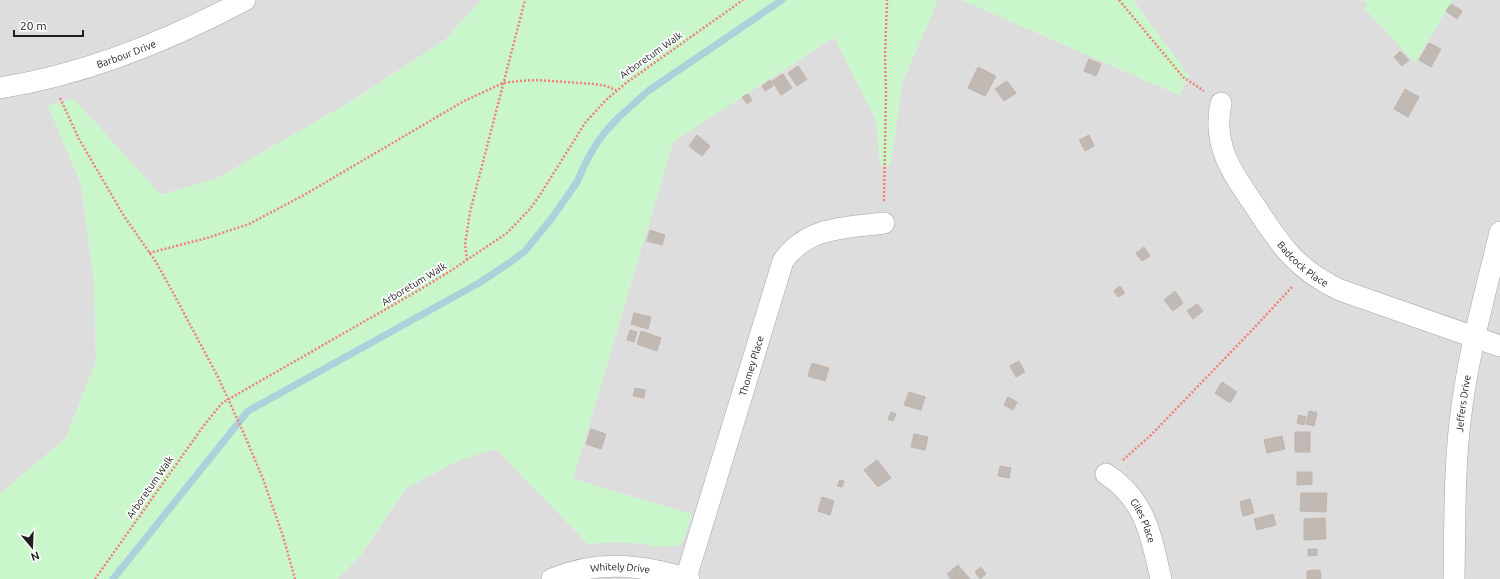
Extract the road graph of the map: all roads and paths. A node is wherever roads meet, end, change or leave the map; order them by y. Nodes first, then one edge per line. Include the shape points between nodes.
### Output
1 (245, 0) edge
2 (525, 0) edge
3 (743, 0) edge
4 (887, 0) edge
5 (1119, 0) edge
6 (53, 77) junction
7 (503, 83) junction
8 (0, 88) edge
9 (616, 90) junction
10 (1221, 103) joint
11 (884, 223) joint
12 (1500, 232) edge
13 (149, 253) junction
14 (468, 260) junction
15 (1307, 271) junction
16 (1474, 337) junction
17 (1500, 346) edge
18 (228, 398) junction
19 (1106, 474) joint
20 (95, 579) edge
21 (295, 579) edge
22 (552, 579) edge
23 (687, 579) edge
24 (1161, 579) edge
25 (1454, 579) edge

1 - 6 street, Barbour Drive via 187,30 146,47
2 - 7 path
3 - 9 path, Arboretum Walk
4 - 11 path
5 - 10 path via 1183,77
6 - 8 street, Barbour Drive
6 - 13 path via 60,99 79,139
7 - 9 path via 536,80 595,84
7 - 13 path via 464,101 316,188 249,224 208,238
7 - 14 path via 468,225 465,244
9 - 14 path, Arboretum Walk via 585,123 529,210 507,233
10 - 15 street, Badcock Place via 1220,138 1233,174 1280,244
11 - 23 street, Thomey Place via 835,229 818,234 798,244 783,261
12 - 16 street, Jeffers Drive
13 - 18 path via 184,311
14 - 18 path, Arboretum Walk
15 - 16 street, Badcock Place via 1328,285 1353,295
15 - 19 path via 1151,435
16 - 17 street, Badcock Place
16 - 25 street, Jeffers Drive via 1458,446
18 - 20 path, Arboretum Walk via 202,428
18 - 21 path via 260,473 283,536
19 - 24 street, Giles Place via 1124,487 1146,519
22 - 23 street, Whitely Drive via 582,569 617,565 665,572

